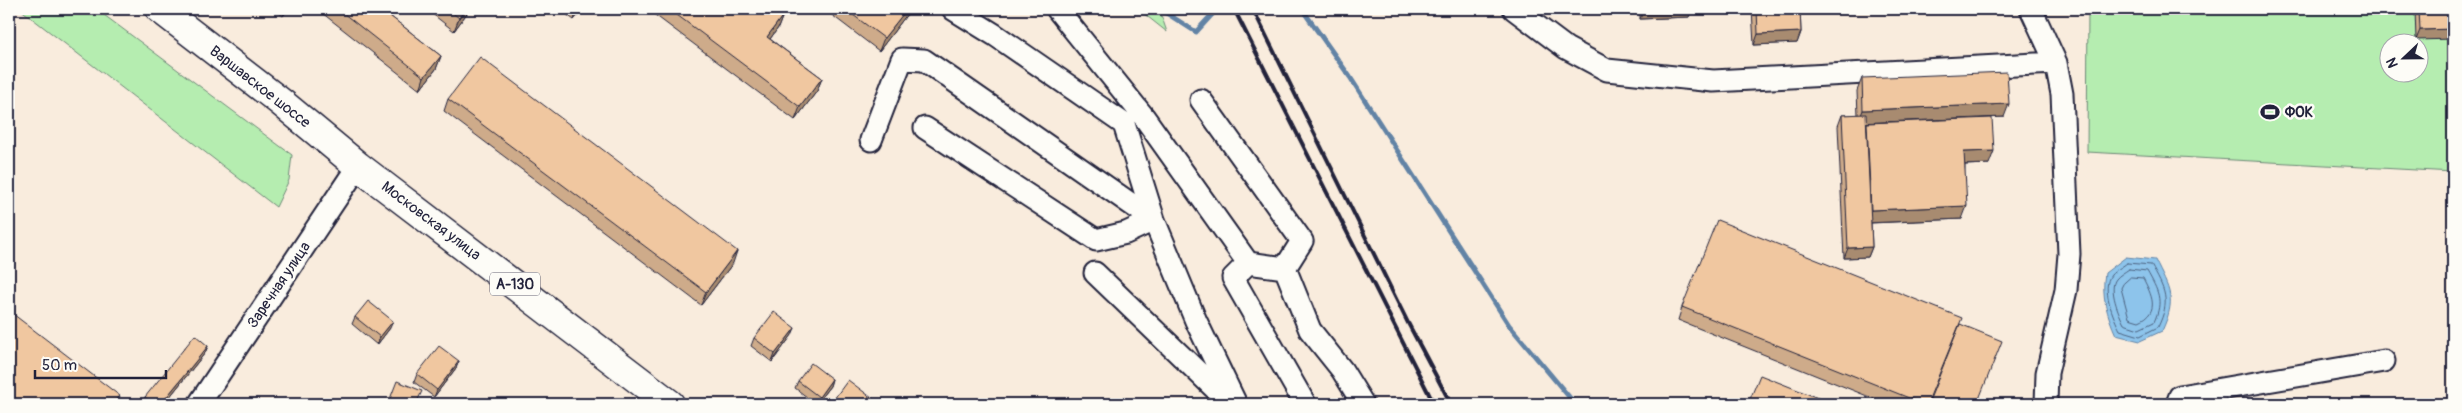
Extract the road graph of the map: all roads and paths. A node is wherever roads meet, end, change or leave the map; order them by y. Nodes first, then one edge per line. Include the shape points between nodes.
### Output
1 (160, 9) edge
2 (953, 9) edge
3 (1057, 9) edge
4 (1514, 9) edge
5 (2031, 9) edge
6 (2056, 63) junction
7 (1110, 74) junction
8 (1202, 100) dead end
9 (1097, 105) junction
10 (1144, 117) junction
11 (1124, 124) junction
12 (925, 128) dead end
13 (871, 140) dead end
14 (358, 166) junction
15 (1154, 220) junction
16 (1248, 263) junction
17 (1284, 268) junction
18 (1095, 273) dead end
19 (2384, 361) dead end
20 (199, 404) edge
21 (670, 404) edge
22 (1231, 404) edge
23 (1236, 404) edge
24 (1304, 404) edge
25 (1363, 404) edge
26 (2046, 404) edge
27 (2177, 404) edge

1 - 14 main road, Варшавское шоссе / А-130
2 - 9 street
3 - 7 street
4 - 6 street via 1566,48 1607,70 1713,81
5 - 6 street
6 - 26 street via 2062,94 2069,254 2066,290 2047,373
7 - 9 street
7 - 10 street
8 - 17 street via 1302,241
9 - 11 street
10 - 11 street
10 - 16 street
11 - 15 street
12 - 15 street via 1096,240 1126,233
13 - 15 street via 902,60 924,60
14 - 20 street, Заречная улица
14 - 21 main road, Московская улица / А-130
15 - 23 street via 1196,321
16 - 17 street
16 - 24 street via 1233,278
17 - 25 street via 1310,330 1342,370
18 - 22 street
19 - 27 street via 2180,396

